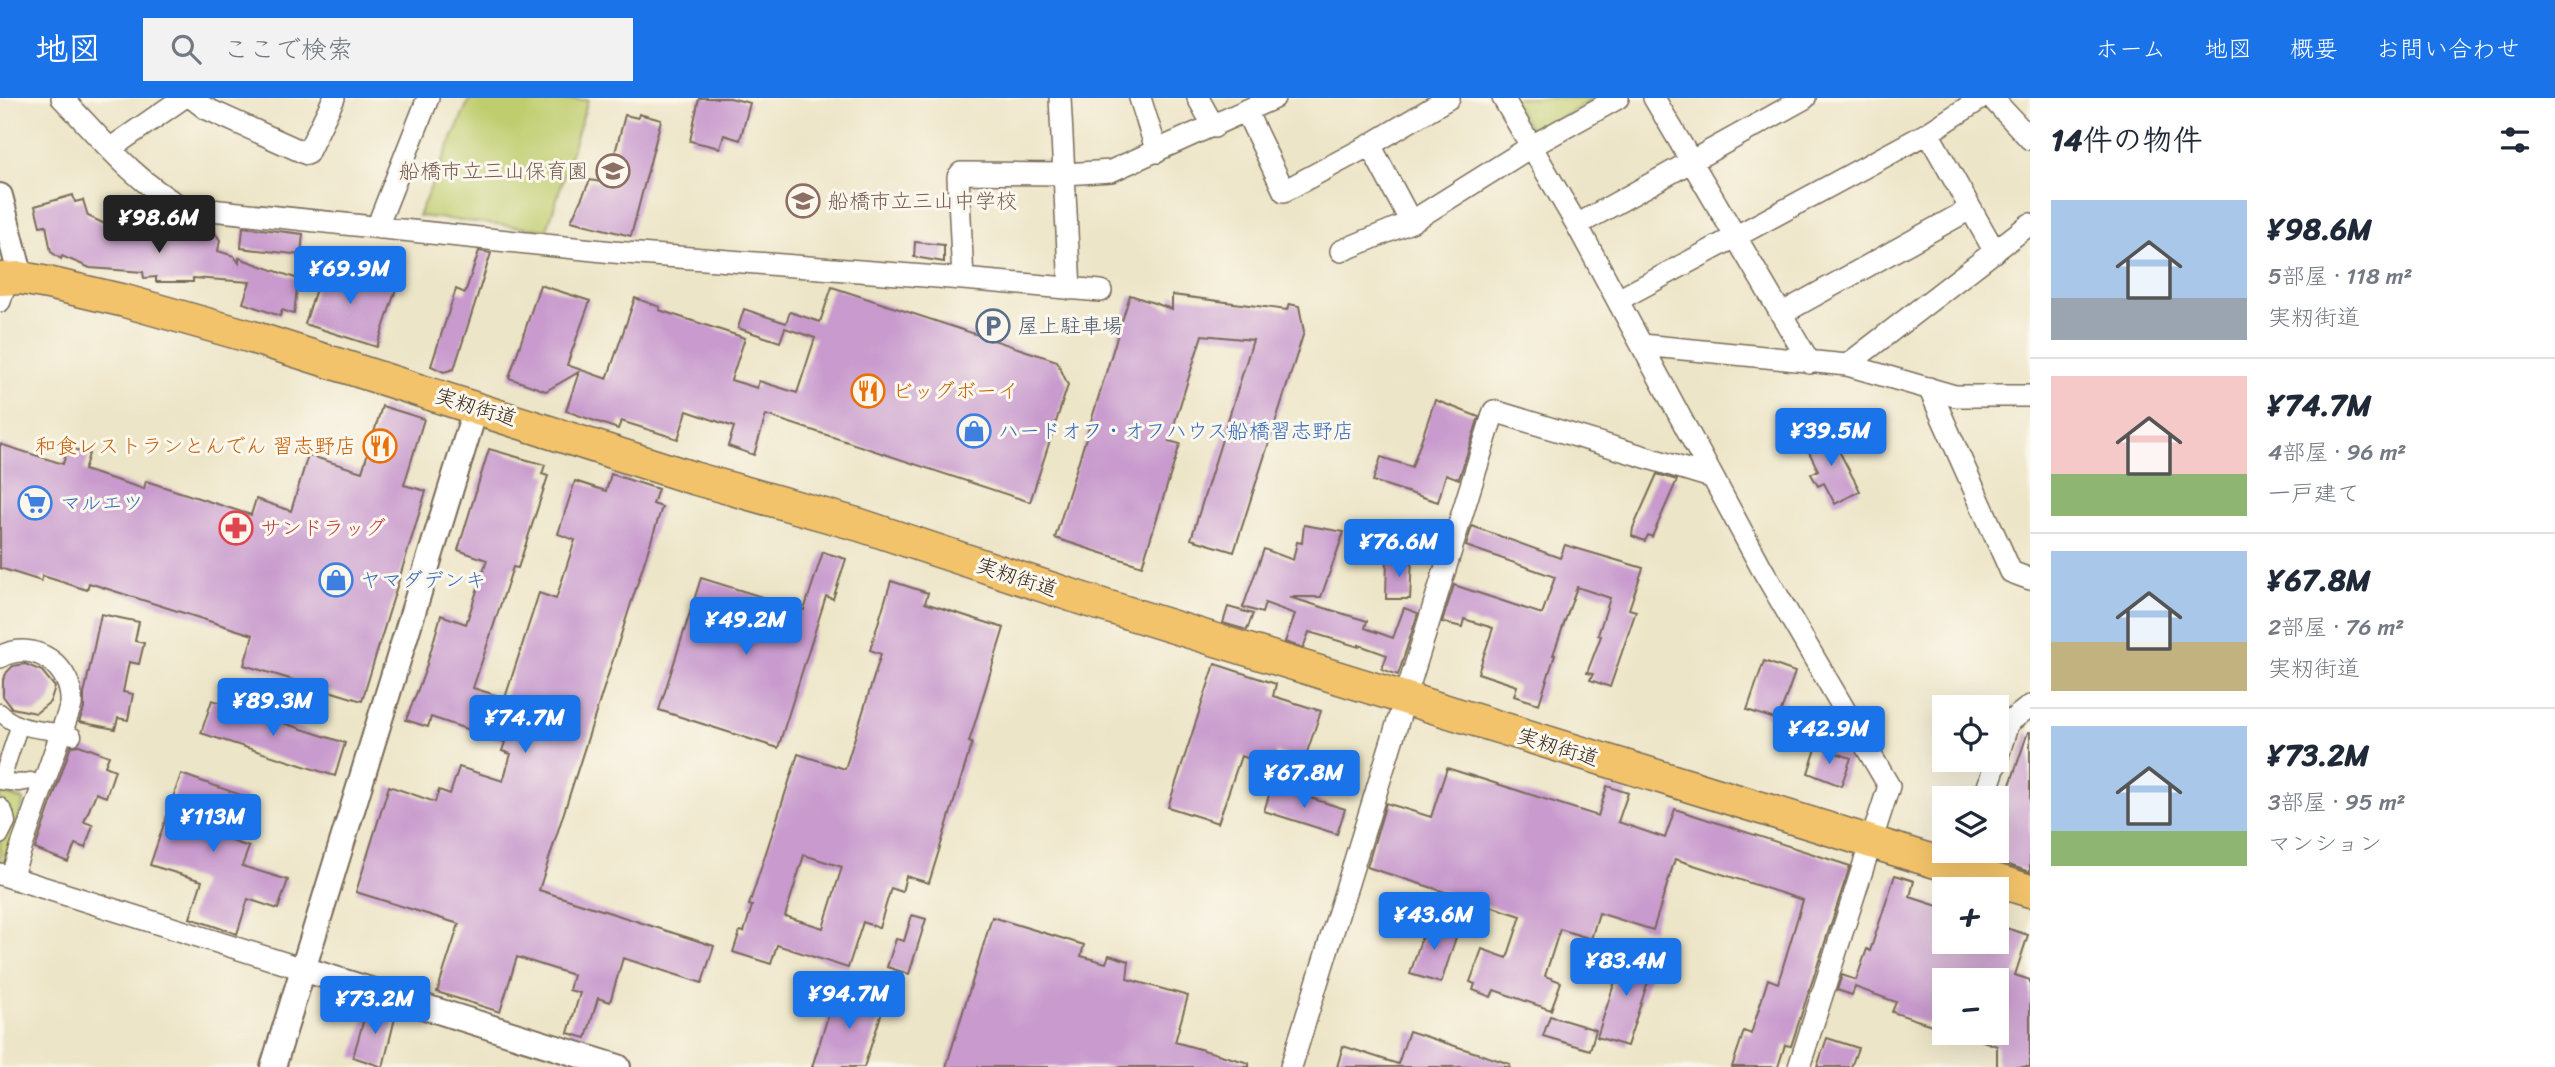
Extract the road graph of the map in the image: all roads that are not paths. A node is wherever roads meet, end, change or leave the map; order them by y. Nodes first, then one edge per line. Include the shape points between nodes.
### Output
1 (62, 98) edge
2 (183, 98) edge
3 (191, 98) edge
4 (334, 98) edge
5 (428, 98) edge
6 (1060, 98) edge
7 (1140, 98) edge
8 (1198, 98) edge
9 (1274, 98) edge
10 (1449, 98) edge
11 (1503, 98) edge
12 (1618, 98) edge
13 (1654, 98) edge
14 (1805, 98) edge
15 (1982, 98) edge
16 (1992, 98) edge
17 (1246, 111) junction
18 (1214, 127) junction
19 (1928, 133) junction
20 (2030, 139) edge
21 (1370, 145) junction
22 (1532, 146) junction
23 (111, 148) junction
24 (1157, 152) junction
25 (1692, 162) junction
26 (1065, 174) junction
27 (0, 196) edge
28 (1970, 209) junction
29 (1411, 222) junction
30 (2030, 224) edge
31 (1577, 225) junction
32 (379, 228) junction
33 (1736, 237) junction
34 (1341, 251) dead end
35 (1995, 252) junction
36 (963, 279) junction
37 (7, 284) edge
38 (1070, 289) junction
39 (1101, 291) dead end
40 (1618, 300) junction
41 (1781, 314) junction
42 (1642, 345) junction
43 (1810, 363) junction
44 (1847, 365) junction
45 (1929, 388) junction
46 (2030, 396) edge
47 (476, 407) junction
48 (1711, 477) junction
49 (2030, 579) edge
50 (0, 657) edge
51 (1405, 699) junction
52 (2030, 706) edge
53 (0, 712) edge
54 (2009, 722) edge
55 (19, 727) junction
56 (72, 736) dead end
57 (0, 781) edge
58 (31, 781) dead end
59 (0, 806) edge
60 (0, 836) edge
61 (1872, 843) junction
62 (1932, 854) edge
63 (1970, 863) edge
64 (6, 875) edge
65 (2030, 891) edge
66 (303, 969) junction
67 (273, 1067) edge
68 (618, 1067) edge
69 (1291, 1067) edge
70 (1800, 1067) edge

1 - 23 street
2 - 23 street
3 - 4 street via 307,154
5 - 32 street
6 - 26 street
7 - 24 street
8 - 18 street
9 - 17 street
10 - 21 street
11 - 22 street
12 - 22 street
13 - 25 street
14 - 25 street
15 - 19 street
16 - 20 street
17 - 18 street
17 - 21 street via 1284,191
18 - 24 street
19 - 28 street
19 - 33 street
21 - 29 street
22 - 29 street
22 - 31 street
23 - 32 street via 162,197 182,207
24 - 26 street via 1111,172
25 - 31 street
25 - 33 street
26 - 36 street via 961,173
26 - 38 street
27 - 37 street
28 - 35 street
28 - 41 street
29 - 34 street
30 - 35 street
31 - 40 street
32 - 36 street via 613,252
33 - 40 street
33 - 41 street
35 - 44 street
36 - 38 street
37 - 47 main road, 実籾街道 via 125,301
38 - 39 street
40 - 42 street
41 - 43 street
42 - 43 street
42 - 48 street
43 - 44 street
44 - 45 street
45 - 46 street via 1955,396
45 - 49 street via 2011,572
47 - 51 main road, 実籾街道
47 - 66 street
48 - 51 street via 1494,411
48 - 61 street via 1889,786
50 - 64 street via 27,651 47,659 64,672 72,693
51 - 61 main road, 実籾街道
51 - 69 street
52 - 54 street
53 - 55 street
55 - 56 street via 55,729
55 - 57 street
57 - 58 street
59 - 60 street via 7,822
61 - 62 main road, 実籾街道
61 - 70 street
63 - 65 main road, 実籾街道
64 - 66 street
66 - 67 street
66 - 68 street

